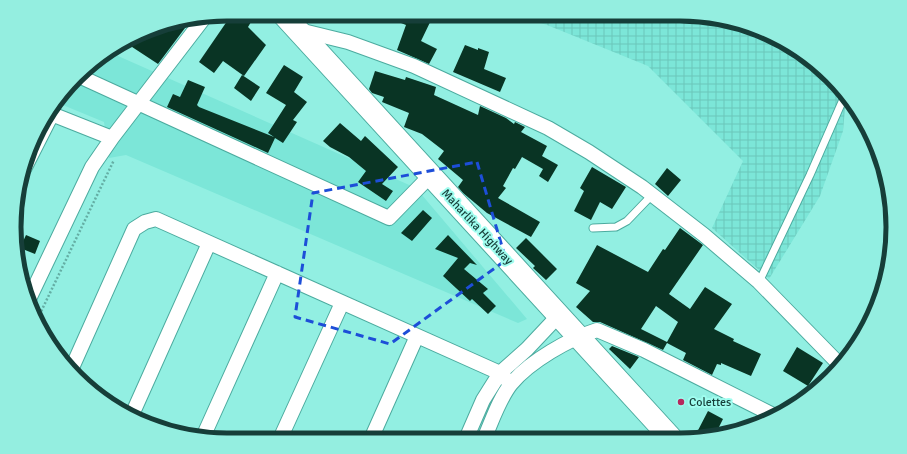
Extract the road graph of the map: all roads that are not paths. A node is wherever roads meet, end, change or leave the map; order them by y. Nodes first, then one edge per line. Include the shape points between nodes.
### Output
1 (290, 22) edge
2 (200, 23) edge
3 (85, 78) edge
4 (842, 101) edge
5 (139, 102) junction
6 (55, 115) edge
7 (112, 138) junction
8 (430, 176) junction
9 (652, 195) junction
10 (594, 228) dead end
11 (209, 243) junction
12 (277, 273) junction
13 (759, 282) junction
14 (32, 293) edge
15 (342, 303) junction
16 (559, 315) junction
17 (417, 336) junction
18 (578, 336) junction
19 (836, 361) edge
20 (73, 365) edge
21 (500, 373) junction
22 (512, 384) junction
23 (134, 411) edge
24 (769, 413) edge
25 (205, 432) edge
26 (283, 433) edge
27 (374, 433) edge
28 (469, 433) edge
29 (487, 433) edge
30 (666, 433) edge

1 - 8 highway, Maharlika Highway
1 - 9 street via 414,66 548,128 589,152
2 - 5 street
3 - 5 street
4 - 13 lane
5 - 7 street
5 - 8 street via 389,218
6 - 7 street
7 - 14 street via 92,167
8 - 16 highway, Maharlika Highway
9 - 10 lane via 622,224 616,227
9 - 13 street
11 - 12 street
11 - 20 street via 156,219 144,222 134,229
11 - 23 street
12 - 15 street
12 - 25 street
13 - 19 street
15 - 17 street
15 - 26 street
16 - 18 highway, Maharlika Highway
16 - 21 street
17 - 21 street
17 - 27 street
18 - 22 street via 539,359
18 - 24 street via 597,330 644,350
18 - 30 highway, Maharlika Highway
21 - 22 street
21 - 28 street via 483,400
22 - 29 street via 499,404

